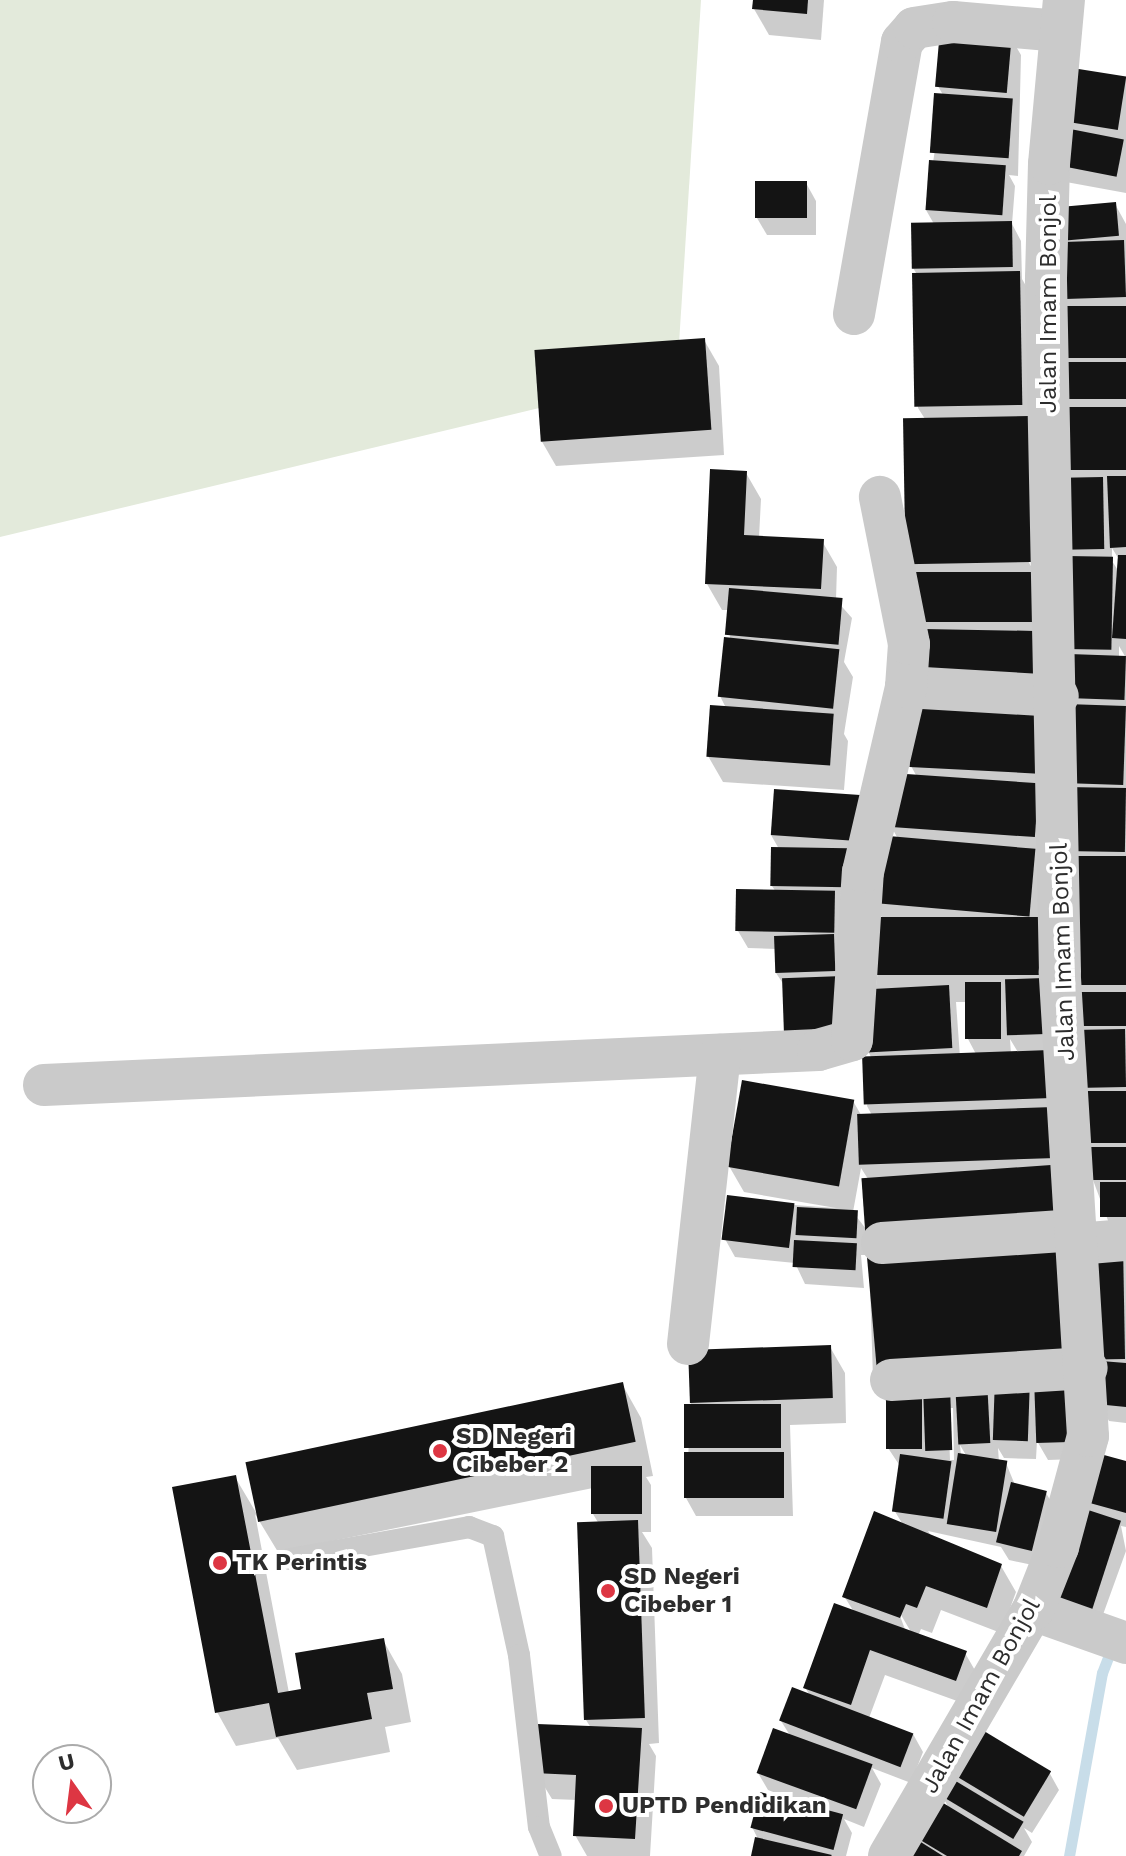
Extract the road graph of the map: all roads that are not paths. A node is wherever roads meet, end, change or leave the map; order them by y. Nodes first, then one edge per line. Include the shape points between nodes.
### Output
1 (1063, 16) edge
2 (854, 314) dead end
3 (880, 497) dead end
4 (906, 687) junction
5 (1058, 696) junction
6 (720, 1055) junction
7 (44, 1085) dead end
8 (1077, 1237) junction
9 (1126, 1240) edge
10 (882, 1243) dead end
11 (688, 1344) dead end
12 (1087, 1368) junction
13 (891, 1380) dead end
14 (290, 1559) dead end
15 (1033, 1610) junction
16 (1116, 1640) edge
17 (551, 1856) edge
18 (889, 1856) edge

1 - 2 street via 914,28 902,42
1 - 5 street, Jalan Imam Bonjol via 1046,248
3 - 4 street via 905,609
4 - 5 street
4 - 6 street via 863,872 852,1040 818,1050
5 - 8 street, Jalan Imam Bonjol via 1060,972
6 - 7 street
6 - 11 street
8 - 9 street
8 - 10 street
8 - 12 street, Jalan Imam Bonjol
12 - 13 street
12 - 15 street, Jalan Imam Bonjol via 1082,1460 1058,1547
14 - 17 lane via 469,1527 493,1536 519,1655 539,1827
15 - 16 street
15 - 18 street, Jalan Imam Bonjol

